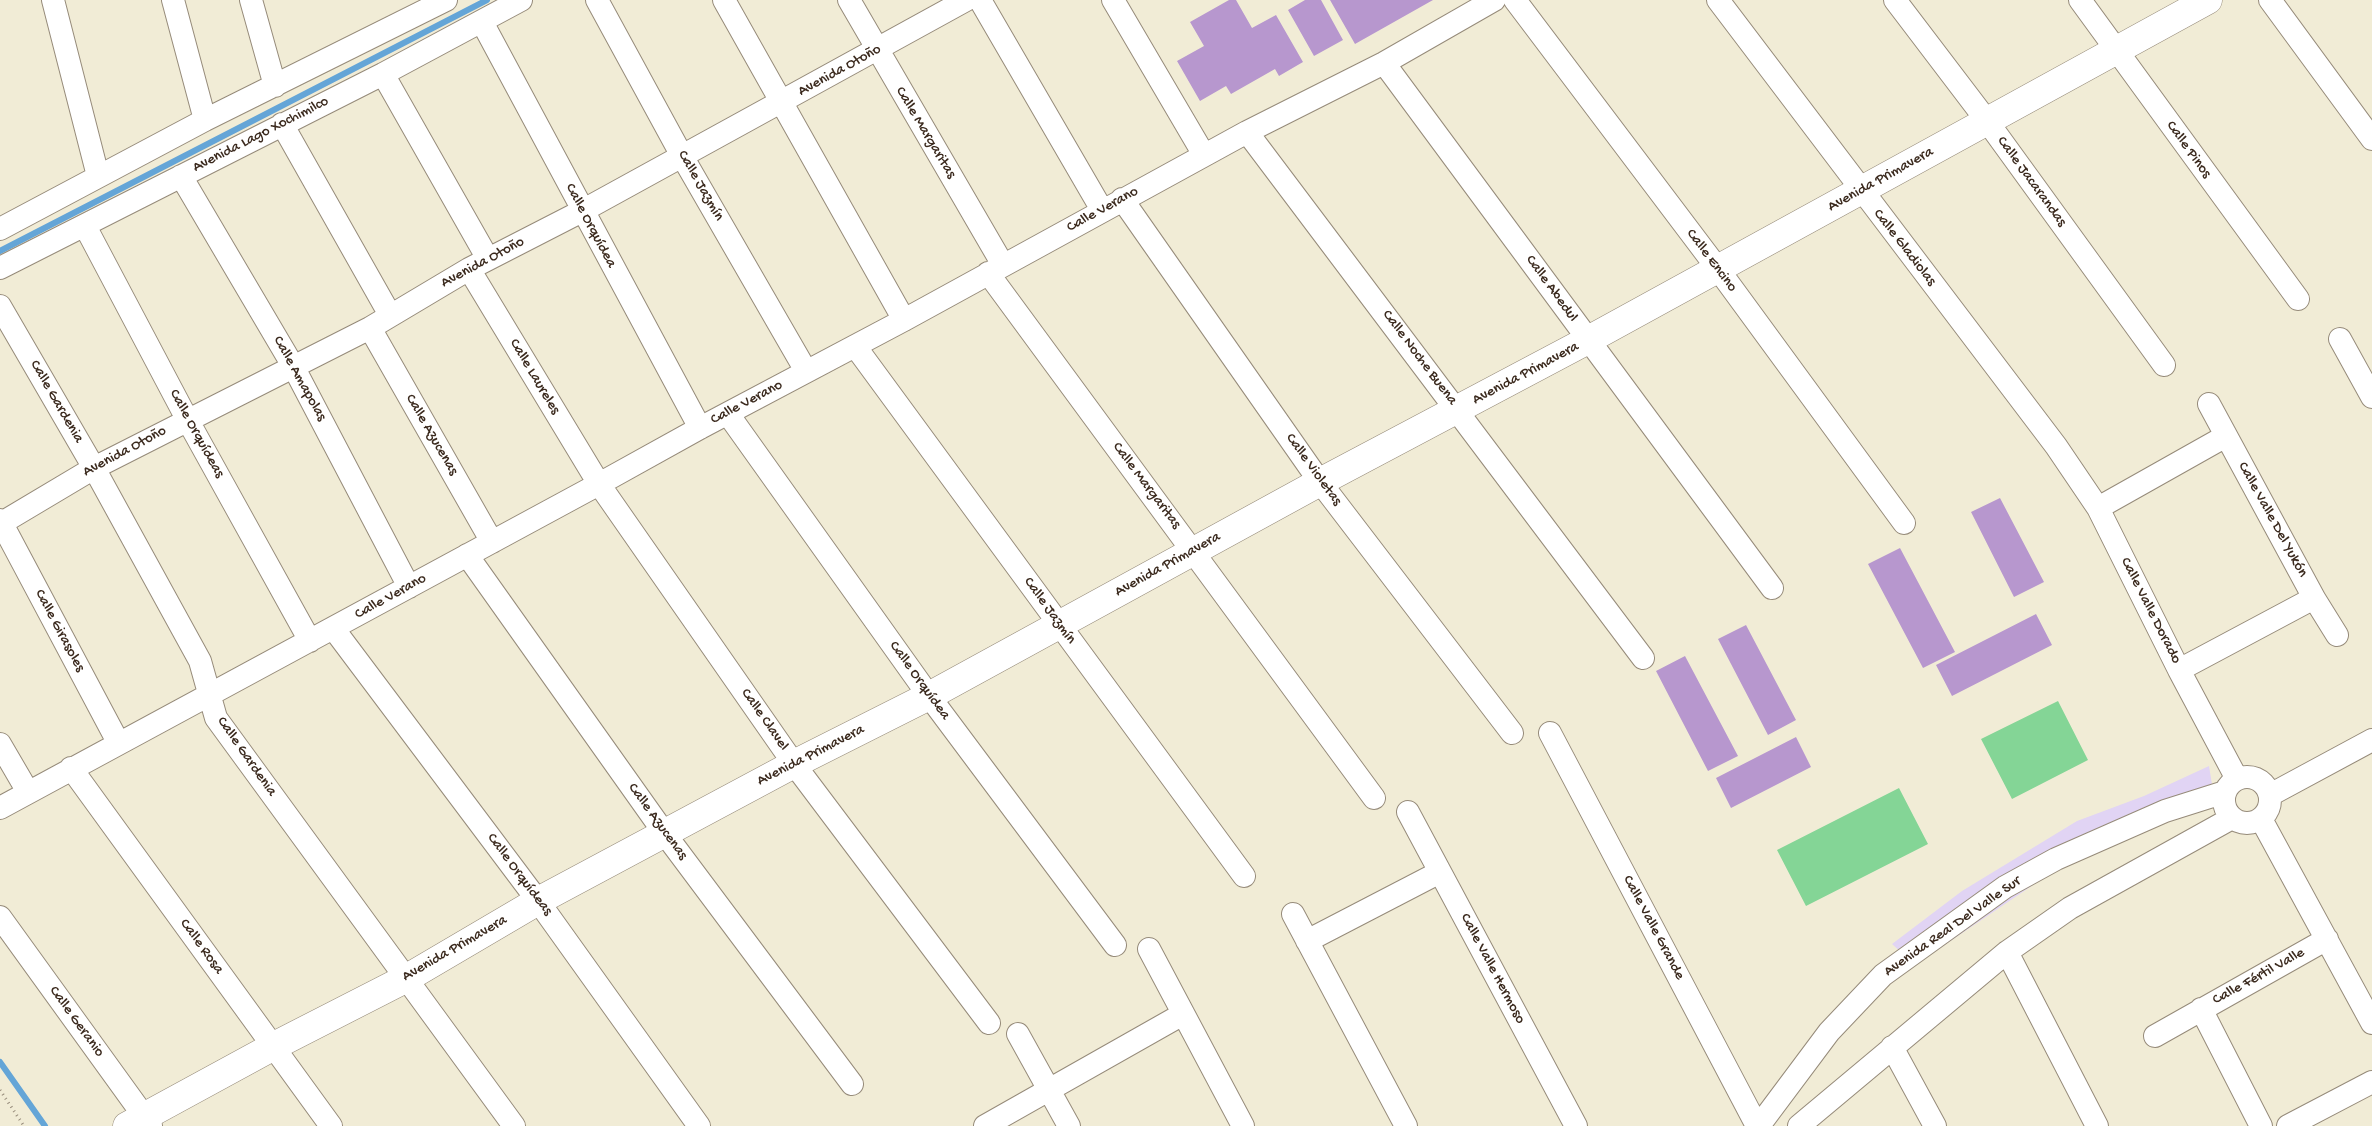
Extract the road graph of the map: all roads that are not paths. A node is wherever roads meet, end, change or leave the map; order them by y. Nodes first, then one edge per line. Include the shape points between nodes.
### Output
1 (53, 0) edge
2 (173, 0) edge
3 (251, 0) edge
4 (446, 0) edge
5 (521, 0) edge
6 (598, 0) edge
7 (724, 0) edge
8 (849, 0) edge
9 (966, 0) edge
10 (980, 0) edge
11 (1113, 0) edge
12 (1494, 0) edge
13 (1515, 0) edge
14 (1718, 0) edge
15 (1895, 0) edge
16 (2080, 0) edge
17 (2208, 0) edge
18 (2270, 0) edge
19 (482, 22) junction
20 (877, 51) junction
21 (2115, 51) junction
22 (1384, 63) junction
23 (383, 74) junction
24 (275, 86) junction
25 (780, 104) junction
26 (205, 120) junction
27 (1987, 121) junction
28 (282, 124) junction
29 (1247, 132) junction
30 (2372, 139) edge
31 (1204, 155) junction
32 (682, 156) junction
33 (98, 176) junction
34 (181, 176) junction
35 (1861, 191) junction
36 (1122, 199) junction
37 (1102, 210) junction
38 (582, 212) junction
39 (84, 226) junction
40 (0, 229) edge
41 (479, 264) junction
42 (0, 268) edge
43 (995, 269) junction
44 (1718, 269) junction
45 (2298, 299) dead end
46 (0, 306) edge
47 (390, 315) junction
48 (904, 320) junction
49 (370, 328) junction
50 (2340, 339) dead end
51 (1588, 340) junction
52 (855, 346) junction
53 (2364, 362) edge
54 (2164, 365) dead end
55 (293, 366) junction
56 (806, 371) junction
57 (2372, 397) edge
58 (2209, 404) dead end
59 (1458, 410) junction
60 (728, 414) junction
61 (187, 419) junction
62 (700, 428) junction
63 (2226, 436) junction
64 (2056, 446) joint
65 (94, 468) junction
66 (1320, 482) junction
67 (599, 484) junction
68 (2098, 508) junction
69 (1, 522) edge
70 (1904, 523) dead end
71 (492, 542) junction
72 (1194, 550) junction
73 (467, 555) junction
74 (409, 587) junction
75 (1772, 588) dead end
76 (2314, 598) junction
77 (1059, 625) junction
78 (333, 628) junction
79 (2337, 635) dead end
80 (310, 640) junction
81 (1644, 658) dead end
82 (2179, 670) junction
83 (211, 694) junction
84 (929, 696) junction
85 (1512, 733) dead end
86 (1550, 733) dead end
87 (2372, 740) edge
88 (118, 742) junction
89 (0, 744) edge
90 (794, 764) junction
91 (70, 768) junction
92 (2231, 785) junction
93 (28, 792) junction
94 (2270, 795) junction
95 (1374, 798) dead end
96 (0, 808) edge
97 (1408, 812) dead end
98 (2232, 818) junction
99 (2261, 819) junction
100 (665, 834) junction
101 (1440, 872) junction
102 (1244, 876) dead end
103 (538, 901) junction
104 (1293, 914) dead end
105 (0, 917) edge
106 (2328, 939) junction
107 (1307, 940) junction
108 (1115, 945) dead end
109 (1149, 949) dead end
110 (2007, 952) junction
111 (407, 978) junction
112 (2201, 1009) junction
113 (1183, 1014) junction
114 (989, 1023) dead end
115 (2372, 1023) edge
116 (1018, 1034) dead end
117 (2155, 1036) dead end
118 (274, 1046) junction
119 (1892, 1047) junction
120 (2372, 1082) edge
121 (852, 1084) dead end
122 (1050, 1090) junction
123 (141, 1123) edge
124 (1761, 1125) edge
125 (331, 1126) edge
126 (514, 1126) edge
127 (699, 1126) edge
128 (985, 1126) edge
129 (1069, 1126) edge
130 (1243, 1126) edge
131 (1406, 1126) edge
132 (1576, 1126) edge
133 (1799, 1126) edge
134 (1935, 1126) edge
135 (2097, 1126) edge
136 (2261, 1126) edge
137 (2288, 1126) edge

1 - 33 street
2 - 26 street
3 - 24 street
4 - 24 street
5 - 19 street, Avenida Lago Xochimilco
6 - 32 street, Calle Jazmín
7 - 25 street
8 - 20 street, Calle Margaritas
9 - 20 street, Avenida Otoño
10 - 37 street
11 - 31 street
12 - 22 street, Calle Verano
13 - 44 street, Calle Encino
14 - 35 street, Calle Gladiolas
15 - 27 street, Calle Jacarandas
16 - 21 street, Calle Pinos
17 - 21 street, Avenida Primavera
18 - 30 street
19 - 23 street, Avenida Lago Xochimilco
19 - 38 street, Calle Orquídea
20 - 25 street, Avenida Otoño
20 - 43 street, Calle Margaritas
21 - 27 street, Avenida Primavera
21 - 45 street, Calle Pinos
22 - 29 street, Calle Verano
22 - 51 street, Calle Abedul
23 - 28 street, Avenida Lago Xochimilco
23 - 41 street, Calle Laureles
24 - 26 street
25 - 32 street, Avenida Otoño
25 - 48 street
26 - 33 street
27 - 35 street, Avenida Primavera
27 - 54 street, Calle Jacarandas
28 - 34 street, Avenida Lago Xochimilco
28 - 47 street
29 - 31 street, Calle Verano
29 - 59 street, Calle Noche Buena
31 - 36 street, Calle Verano
32 - 38 street, Avenida Otoño
32 - 56 street, Calle Jazmín
33 - 40 street
34 - 39 street, Avenida Lago Xochimilco
34 - 55 street, Calle Amapolas
35 - 44 street, Avenida Primavera
35 - 64 street, Calle Gladiolas
36 - 37 street, Calle Verano
36 - 66 street, Calle Violetas
37 - 43 street, Calle Verano
38 - 41 street, Avenida Otoño
38 - 62 street, Calle Orquídea
39 - 42 street, Avenida Lago Xochimilco
39 - 61 street, Calle Orquídeas
41 - 47 street, Avenida Otoño
41 - 67 street, Calle Laureles
43 - 48 street, Calle Verano
43 - 72 street, Calle Margaritas
44 - 51 street, Avenida Primavera
44 - 70 street, Calle Encino
46 - 65 street, Calle Gardenia
47 - 49 street, Avenida Otoño
48 - 52 street, Calle Verano
49 - 55 street, Avenida Otoño
49 - 71 street, Calle Azucenas
50 - 53 street
51 - 59 street, Avenida Primavera
51 - 75 street, Calle Abedul
52 - 56 street, Calle Verano
52 - 77 street, Calle Jazmín
53 - 57 street
55 - 61 street, Avenida Otoño
55 - 74 street, Calle Amapolas
56 - 60 street, Calle Verano
58 - 63 street, Calle Valle Del Yukón
59 - 66 street, Avenida Primavera
59 - 81 street, Calle Noche Buena
60 - 62 street, Calle Verano
60 - 84 street, Calle Orquídea
61 - 65 street, Avenida Otoño
61 - 80 street, Calle Orquídeas
62 - 67 street, Calle Verano
63 - 68 street
63 - 76 street, Calle Valle Del Yukón
64 - 68 street, Calle Valle Dorado
65 - 69 street, Avenida Otoño
65 - 83 street, Calle Gardenia via 200,661
66 - 72 street, Avenida Primavera
66 - 85 street, Calle Violetas
67 - 71 street, Calle Verano
67 - 90 street, Calle Clavel
68 - 82 street, Calle Valle Dorado
69 - 88 street, Calle Girasoles
71 - 73 street, Calle Verano
72 - 77 street, Avenida Primavera
72 - 95 street, Calle Margaritas
73 - 74 street, Calle Verano
73 - 100 street, Calle Azucenas
74 - 78 street, Calle Verano
76 - 79 street, Calle Valle Del Yukón
76 - 82 street
77 - 84 street, Avenida Primavera
77 - 102 street, Calle Jazmín
78 - 80 street, Calle Verano
78 - 103 street, Calle Orquídeas
80 - 83 street, Calle Verano
82 - 92 street, Calle Valle Dorado
83 - 88 street, Calle Verano
83 - 111 street, Calle Gardenia via 216,718
84 - 90 street, Avenida Primavera
84 - 108 street, Calle Orquídea
86 - 124 street, Calle Valle Grande
87 - 94 street
88 - 91 street, Calle Verano
89 - 93 street
90 - 100 street, Avenida Primavera
90 - 114 street, Calle Clavel
91 - 93 street, Calle Verano
91 - 118 street, Calle Rosa
92 - 94 street via 2251,777 2263,783
92 - 98 street via 2224,806
92 - 124 street, Avenida Real Del Valle Sur via 2056,859 2005,887 1883,975 1829,1032
93 - 96 street, Calle Verano
94 - 99 street via 2270,804
97 - 101 street, Calle Valle Hermoso
98 - 99 street via 2242,823
98 - 110 street via 2070,908
99 - 106 street
100 - 103 street, Avenida Primavera
100 - 121 street, Calle Azucenas
101 - 107 street
101 - 132 street, Calle Valle Hermoso
103 - 111 street, Avenida Primavera
103 - 127 street, Calle Orquídeas
104 - 107 street
105 - 123 street, Calle Geranio
106 - 112 street, Calle Fértil Valle
106 - 115 street
107 - 131 street
109 - 113 street
110 - 119 street
110 - 135 street
111 - 118 street, Avenida Primavera
111 - 126 street, Calle Gardenia
112 - 117 street
112 - 136 street, Calle Fértil Valle
113 - 122 street
113 - 130 street
116 - 122 street
118 - 123 street, Avenida Primavera
118 - 125 street, Calle Rosa
119 - 133 street
119 - 134 street
120 - 137 street
122 - 128 street
122 - 129 street

